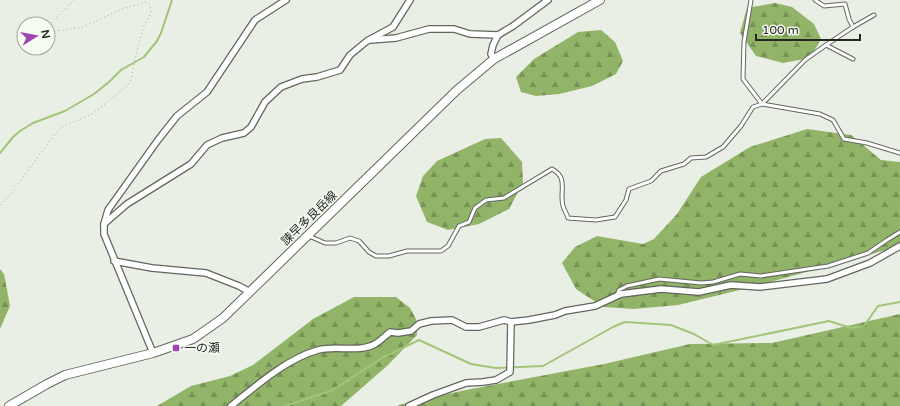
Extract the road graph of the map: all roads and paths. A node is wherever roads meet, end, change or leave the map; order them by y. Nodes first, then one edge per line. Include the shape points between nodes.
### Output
1 (74, 0) edge
2 (286, 0) edge
3 (410, 0) edge
4 (548, 0) edge
5 (600, 0) edge
6 (751, 0) edge
7 (815, 0) edge
8 (874, 15) dead end
9 (56, 18) edge
10 (853, 27) junction
11 (56, 31) edge
12 (498, 35) junction
13 (366, 40) junction
14 (826, 45) junction
15 (494, 59) junction
16 (853, 59) dead end
17 (762, 104) junction
18 (900, 153) edge
19 (0, 205) edge
20 (104, 224) junction
21 (900, 232) edge
22 (308, 236) junction
23 (900, 246) edge
24 (114, 261) junction
25 (250, 292) junction
26 (616, 297) junction
27 (511, 322) junction
28 (153, 353) junction
29 (356, 358) dead end
30 (9, 406) edge
31 (231, 406) edge
32 (280, 406) edge
33 (409, 406) edge

1 - 9 path
2 - 20 street via 255,20 207,92 177,116 158,140 108,210
3 - 13 street via 393,26
4 - 12 street
5 - 15 main road, 諫早多良岳線
6 - 17 lane via 744,42 743,79
7 - 10 lane via 824,6 845,4
8 - 10 lane
10 - 14 lane
11 - 19 path via 83,27 122,8 145,2 150,5 151,13 139,42 130,83 94,113 66,125 55,134
12 - 13 street via 470,34 454,29 429,29 396,38
12 - 15 street via 491,54
13 - 20 street via 350,55 340,70 281,87 265,102 251,127 244,133 222,138 208,145 191,164 127,204
14 - 16 lane
14 - 17 lane via 805,60
15 - 22 main road, 諫早多良岳線 via 457,90
17 - 18 lane via 820,114 834,120 844,139
17 - 22 lane via 753,107 723,147 706,157 691,158 684,164 661,171 651,181 629,189 626,200 615,217 596,220 568,218 563,205 563,183 557,172 552,169 504,198 486,200 475,208 469,222 459,226 448,246 441,251 407,251 389,256 376,256 355,239 325,243
20 - 24 street via 104,234
21 - 26 lane via 868,253 828,266 761,276 740,274 713,282 659,279 627,286 619,290
22 - 25 main road, 諫早多良岳線
23 - 26 street via 870,263 827,279 760,287 731,285 699,292 661,289 621,294
24 - 25 street via 152,268 206,273
24 - 28 street
25 - 28 main road, 諫早多良岳線 via 223,318 193,339
26 - 27 street via 595,306
27 - 31 street via 504,320 479,327 466,327 452,320 431,322 419,324 412,330 390,332 374,344 309,353 269,375
27 - 33 street via 510,372 496,380 466,383
28 - 30 main road, 諫早多良岳線 via 66,375
29 - 32 path via 314,387

